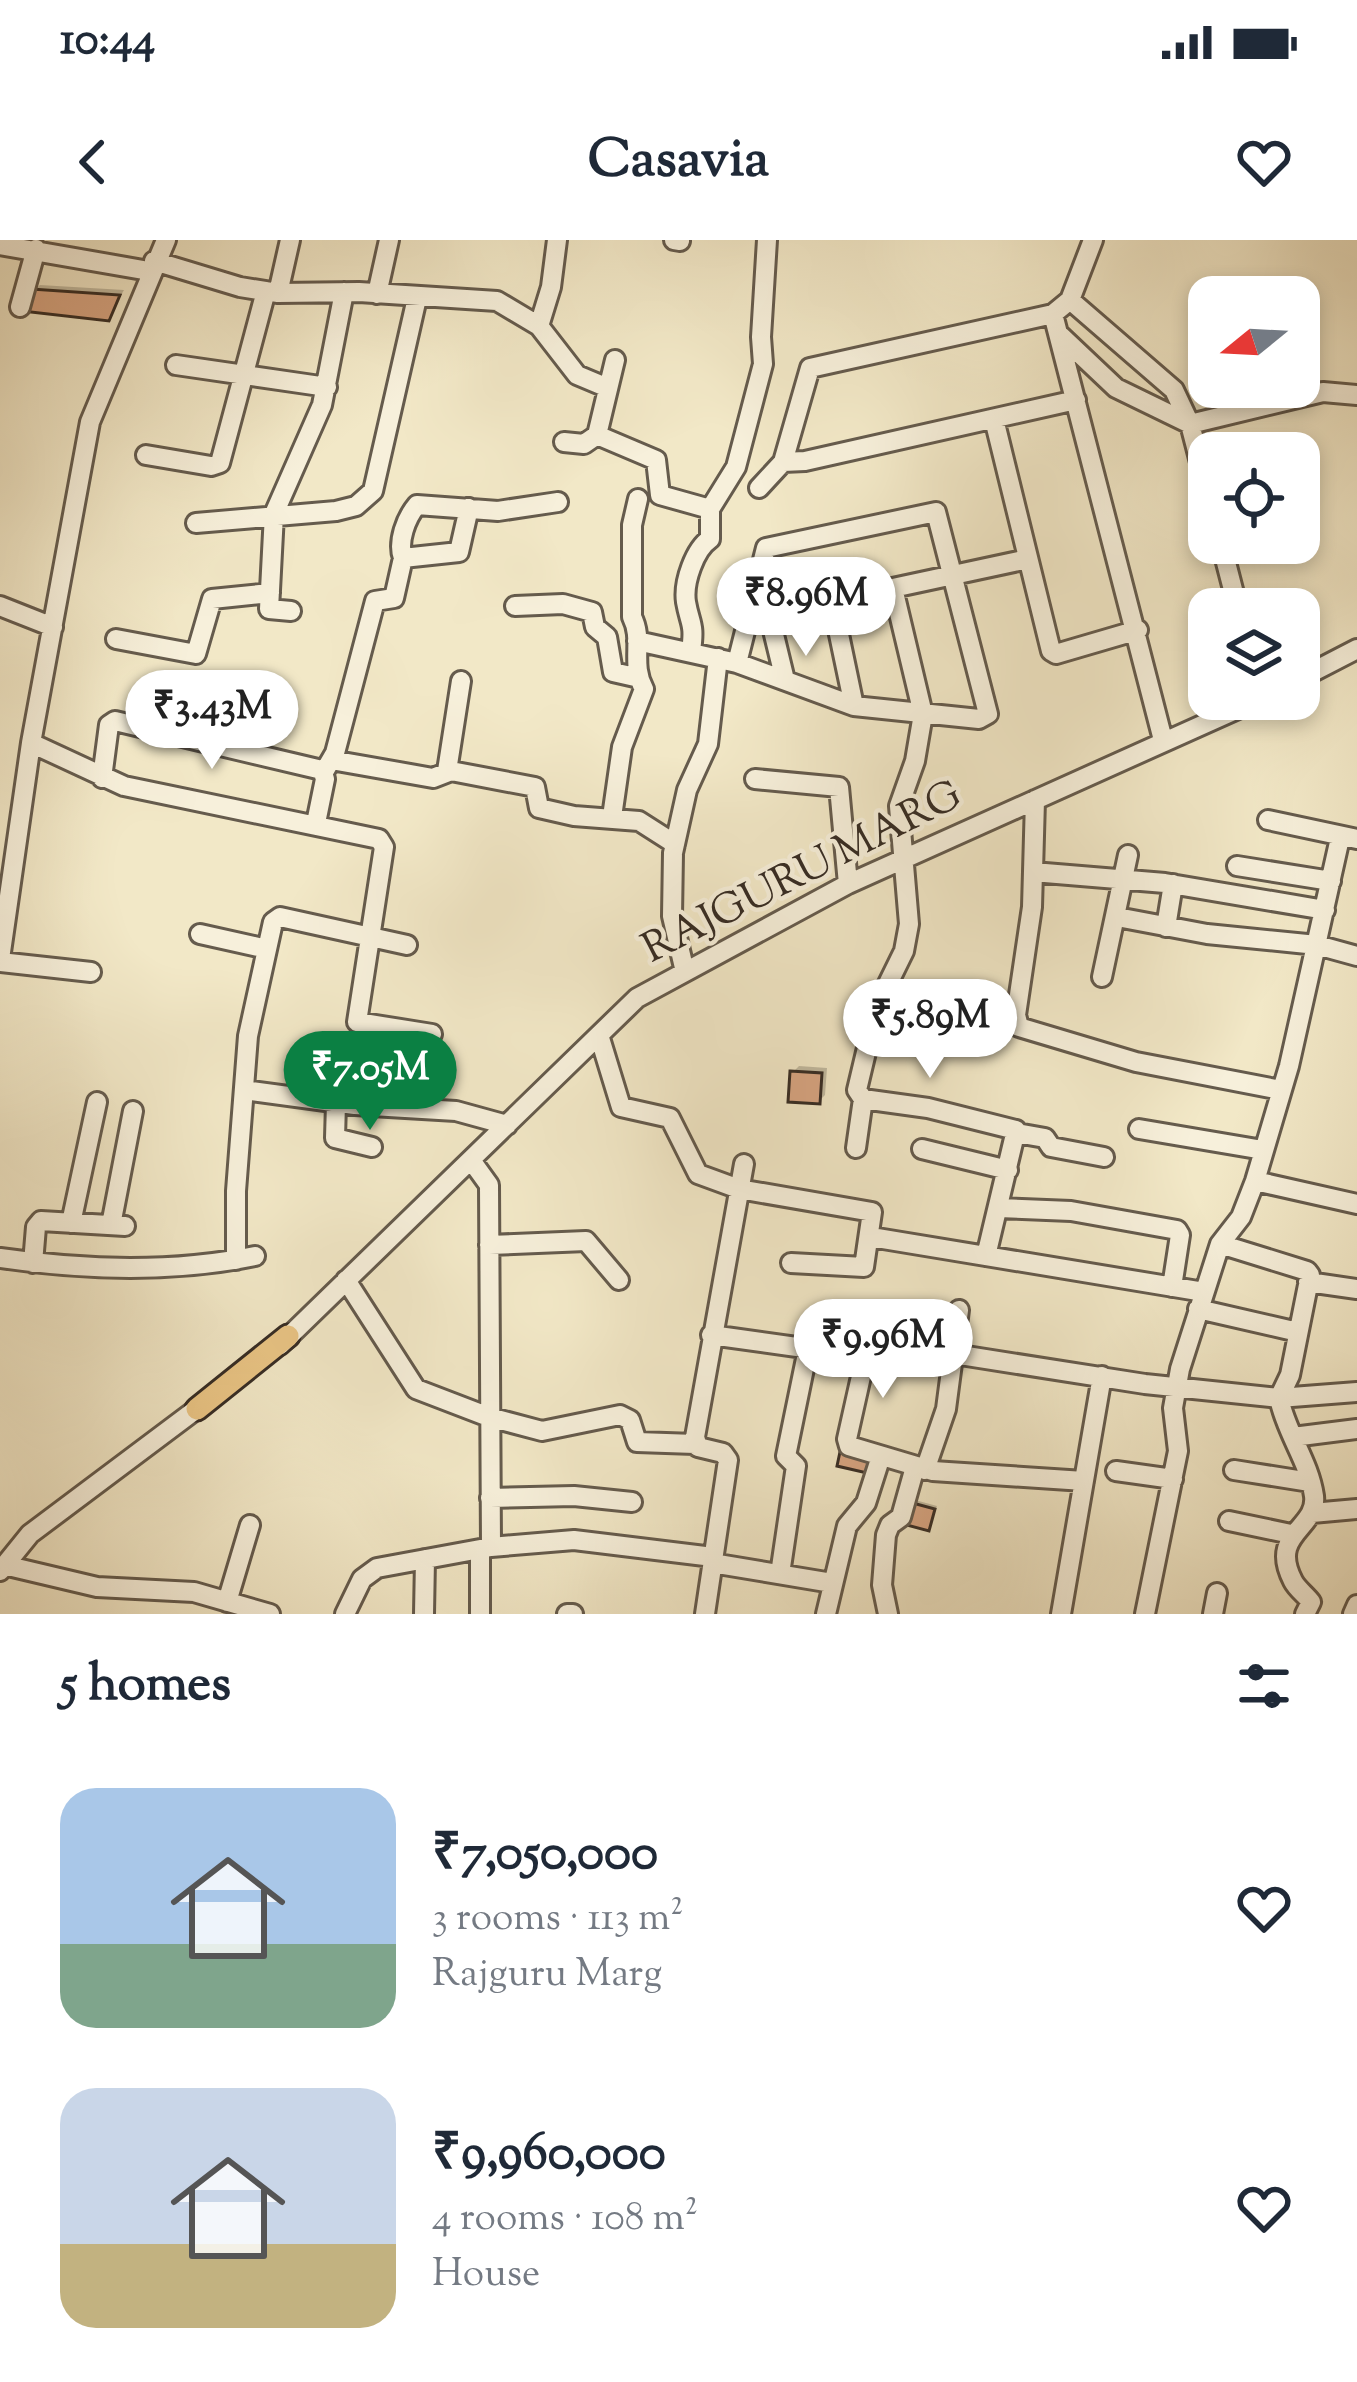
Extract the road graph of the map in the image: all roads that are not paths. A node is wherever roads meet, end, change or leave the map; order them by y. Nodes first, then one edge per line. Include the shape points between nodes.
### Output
1 (166, 240) edge
2 (290, 240) edge
3 (389, 240) edge
4 (557, 240) edge
5 (767, 240) edge
6 (1093, 240) edge
7 (0, 245) edge
8 (36, 249) junction
9 (152, 266) junction
10 (272, 292) junction
11 (344, 292) junction
12 (377, 294) junction
13 (417, 298) junction
14 (1070, 301) junction
15 (20, 307) dead end
16 (1056, 323) junction
17 (539, 326) junction
18 (615, 360) dead end
19 (176, 365) dead end
20 (244, 375) junction
21 (327, 387) junction
22 (608, 388) junction
23 (1357, 395) edge
24 (1076, 400) junction
25 (994, 419) junction
26 (1190, 424) junction
27 (1192, 432) edge
28 (597, 435) junction
29 (564, 442) dead end
30 (146, 455) dead end
31 (783, 462) junction
32 (759, 488) dead end
33 (638, 499) dead end
34 (558, 502) dead end
35 (469, 508) junction
36 (710, 509) junction
37 (274, 514) junction
38 (196, 523) dead end
39 (403, 558) junction
40 (1028, 559) junction
41 (952, 576) junction
42 (893, 589) junction
43 (270, 593) junction
44 (832, 601) junction
45 (0, 606) edge
46 (515, 606) dead end
47 (291, 611) dead end
48 (748, 612) junction
49 (769, 614) junction
50 (53, 627) junction
51 (1138, 630) junction
52 (116, 639) dead end
53 (637, 641) junction
54 (691, 651) junction
55 (1354, 657) edge
56 (728, 660) junction
57 (1320, 671) edge
58 (635, 677) junction
59 (785, 680) junction
60 (461, 681) dead end
61 (854, 706) junction
62 (923, 714) junction
63 (1210, 720) edge
64 (1163, 740) junction
65 (31, 743) junction
66 (328, 766) junction
67 (447, 770) junction
68 (102, 778) junction
69 (755, 778) dead end
70 (1035, 800) junction
71 (612, 818) junction
72 (1268, 820) dead end
73 (316, 823) junction
74 (1349, 838) edge
75 (675, 844) junction
76 (9, 848) edge
77 (1128, 855) dead end
78 (904, 861) junction
79 (1237, 866) dead end
80 (1033, 872) junction
81 (1124, 878) junction
82 (1331, 881) junction
83 (848, 884) junction
84 (1173, 884) junction
85 (1325, 910) junction
86 (1117, 917) junction
87 (1166, 927) junction
88 (200, 934) dead end
89 (373, 938) junction
90 (407, 945) dead end
91 (1317, 945) junction
92 (267, 949) junction
93 (1357, 956) edge
94 (0, 960) edge
95 (92, 972) dead end
96 (685, 972) junction
97 (1102, 977) dead end
98 (432, 1034) dead end
99 (599, 1035) junction
100 (244, 1090) junction
101 (1282, 1090) junction
102 (863, 1099) junction
103 (98, 1102) dead end
104 (336, 1102) junction
105 (133, 1111) dead end
106 (507, 1125) junction
107 (1139, 1129) dead end
108 (1017, 1133) junction
109 (372, 1147) dead end
110 (856, 1148) dead end
111 (922, 1149) dead end
112 (1264, 1150) junction
113 (1104, 1157) dead end
114 (471, 1160) junction
115 (744, 1164) dead end
116 (1008, 1170) junction
117 (1255, 1181) junction
118 (739, 1189) junction
119 (1357, 1204) edge
120 (1000, 1208) junction
121 (71, 1223) junction
122 (871, 1237) junction
123 (1220, 1244) junction
124 (489, 1245) junction
125 (986, 1256) junction
126 (0, 1258) edge
127 (33, 1263) junction
128 (791, 1263) dead end
129 (346, 1280) junction
130 (619, 1280) dead end
131 (1308, 1282) junction
132 (1172, 1286) junction
133 (1357, 1289) edge
134 (1201, 1300) junction
135 (959, 1310) dead end
136 (1298, 1332) junction
137 (711, 1335) junction
138 (288, 1336) joint
139 (808, 1349) junction
140 (954, 1354) junction
141 (1102, 1376) junction
142 (1176, 1387) junction
143 (1357, 1392) edge
144 (1279, 1398) junction
145 (197, 1409) joint
146 (489, 1417) junction
147 (1357, 1430) edge
148 (1293, 1437) junction
149 (695, 1444) junction
150 (881, 1456) junction
151 (920, 1468) junction
152 (1234, 1470) dead end
153 (1117, 1471) dead end
154 (1173, 1479) junction
155 (1084, 1481) junction
156 (1310, 1482) junction
157 (490, 1498) junction
158 (632, 1502) dead end
159 (1357, 1509) edge
160 (1312, 1513) junction
161 (1229, 1520) dead end
162 (250, 1525) dead end
163 (1291, 1534) junction
164 (485, 1548) junction
165 (425, 1559) junction
166 (712, 1560) junction
167 (2, 1568) edge
168 (780, 1574) junction
169 (832, 1582) junction
170 (1217, 1593) dead end
171 (227, 1602) junction
172 (1357, 1605) edge
173 (270, 1614) edge
174 (345, 1614) edge
175 (424, 1614) edge
176 (480, 1614) edge
177 (705, 1614) edge
178 (826, 1614) edge
179 (887, 1614) edge
180 (1060, 1614) edge
181 (1144, 1614) edge
182 (1213, 1614) edge
183 (1306, 1614) edge
184 (1353, 1614) edge

1 - 9 street
2 - 10 street
3 - 12 street
4 - 17 street
5 - 36 street via 761,376 736,467
6 - 14 street
7 - 8 street
8 - 9 street
8 - 15 street
9 - 10 street
9 - 50 street via 90,422
10 - 11 street
10 - 20 street
11 - 12 street
11 - 21 street
12 - 13 street
13 - 17 street via 497,301
13 - 37 street via 373,491 356,506
14 - 16 street
14 - 26 street via 1164,377
16 - 24 street
16 - 26 street via 1116,388
16 - 31 street via 810,368
17 - 22 street via 577,375
18 - 22 street
19 - 20 street
20 - 21 street
20 - 30 street via 220,463
21 - 37 street
22 - 28 street
23 - 26 street via 1323,392
24 - 25 street
24 - 51 street
25 - 31 street
25 - 40 street
26 - 27 street
28 - 29 street via 584,444
28 - 36 street via 656,460 660,495
31 - 32 street
33 - 53 street via 631,561
34 - 35 street
35 - 39 street via 459,551
35 - 39 street via 417,505
36 - 54 street via 710,539 698,549 685,596
37 - 38 street
37 - 43 street
39 - 66 street via 394,598 375,601
40 - 41 street
40 - 51 street via 1053,654
41 - 42 street
41 - 48 street via 931,511 766,548
41 - 62 street via 988,713
42 - 44 street
42 - 62 street
43 - 47 street via 271,611
43 - 52 street via 212,599 196,654
44 - 49 street
44 - 61 street
45 - 50 street
46 - 58 street via 592,612 614,672
48 - 49 street
48 - 56 street
49 - 59 street
50 - 65 street
51 - 64 street
53 - 54 street
53 - 58 street
54 - 56 street
55 - 57 street
56 - 59 street
56 - 75 street
58 - 71 street via 643,696 622,748
59 - 61 street
60 - 67 street
61 - 62 street
62 - 78 street via 899,806
63 - 64 street, RAJGURU MARG
64 - 70 street, RAJGURU MARG
65 - 68 street
65 - 76 street
66 - 67 street via 433,778
66 - 68 street via 115,721
66 - 73 street
67 - 71 street via 537,787 539,808
68 - 73 street
69 - 83 street via 839,787
70 - 78 street, RAJGURU MARG
70 - 80 street
71 - 75 street via 639,821
72 - 74 street
73 - 89 street via 383,843
74 - 82 street
75 - 96 street via 672,916
76 - 94 street
77 - 81 street
78 - 83 street, RAJGURU MARG
78 - 102 street via 907,943 874,1016 857,1090
79 - 82 street
80 - 81 street
80 - 101 street via 1016,1016 1022,1031
81 - 84 street
81 - 86 street
82 - 85 street
83 - 96 street, RAJGURU MARG
84 - 85 street
84 - 87 street
85 - 91 street
86 - 87 street
86 - 97 street
87 - 91 street
88 - 92 street
89 - 90 street
89 - 92 street via 280,917
89 - 98 street via 357,1022
91 - 93 street
91 - 101 street
92 - 100 street
94 - 95 street
96 - 99 street, RAJGURU MARG via 637,998
99 - 106 street, RAJGURU MARG
99 - 118 street via 621,1107 670,1118 698,1174
100 - 104 street
100 - 127 street via 236,1192 246,1258 206,1265
101 - 112 street
102 - 108 street
102 - 110 street
103 - 121 street
104 - 106 street via 464,1112
104 - 109 street via 335,1138
105 - 121 street via 118,1226
106 - 114 street, RAJGURU MARG
107 - 112 street
108 - 113 street
108 - 116 street
111 - 116 street
112 - 117 street
114 - 124 street via 490,1184
114 - 129 street, RAJGURU MARG
115 - 118 street
116 - 120 street
117 - 119 street
117 - 123 street
118 - 122 street via 869,1209
118 - 137 street
120 - 125 street
120 - 132 street via 1177,1230
121 - 127 street via 38,1223
122 - 125 street
122 - 128 street via 864,1267
123 - 131 street via 1307,1271
123 - 134 street
124 - 130 street via 586,1241
124 - 146 street
125 - 132 street
126 - 127 street
129 - 138 street, RAJGURU MARG
129 - 146 street via 416,1389
131 - 133 street
131 - 136 street
132 - 134 street
134 - 136 street
134 - 142 street
135 - 140 street
136 - 144 street
137 - 139 street
137 - 149 street
138 - 145 main road
139 - 150 street via 863,1358 847,1443
139 - 168 street via 786,1456 796,1466
140 - 141 street
140 - 151 street via 946,1409
141 - 142 street
141 - 155 street
142 - 144 street
142 - 154 street
143 - 144 street
144 - 148 street
145 - 167 street via 30,1534
146 - 149 street via 542,1431 620,1415 637,1442
146 - 157 street
147 - 148 street
148 - 156 street
149 - 166 street via 728,1460
150 - 151 street
150 - 169 street
151 - 155 street
151 - 179 street via 886,1534
152 - 156 street
153 - 154 street
154 - 181 street
155 - 180 street
156 - 160 street
157 - 158 street
157 - 164 street
159 - 160 street
160 - 163 street
161 - 163 street
162 - 171 street
163 - 183 street via 1287,1553 1293,1580 1311,1602
164 - 165 street
164 - 166 street via 574,1540
164 - 176 street
165 - 174 street via 377,1568
165 - 175 street
166 - 168 street
166 - 177 street
167 - 171 street
168 - 169 street
169 - 178 street
170 - 182 street
171 - 173 street
172 - 184 street

